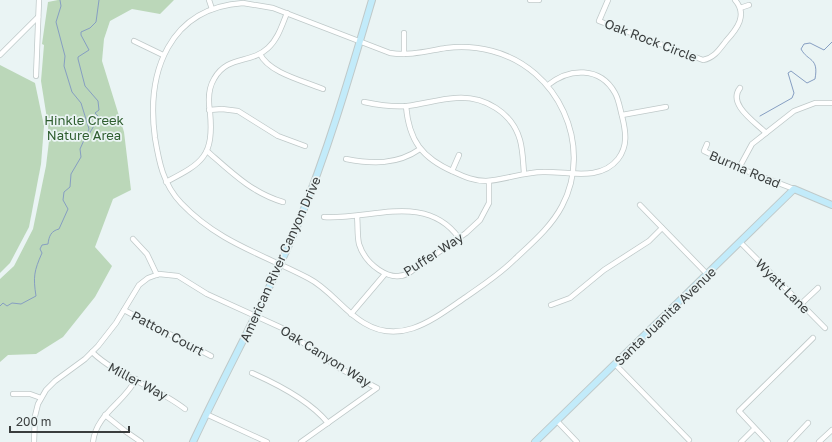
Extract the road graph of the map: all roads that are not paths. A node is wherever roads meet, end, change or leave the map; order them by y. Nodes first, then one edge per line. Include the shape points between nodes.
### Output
1 (38, 0) edge
2 (209, 0) edge
3 (372, 0) edge
4 (530, 0) edge
5 (539, 0) edge
6 (608, 0) edge
7 (735, 0) edge
8 (263, 3) edge
9 (749, 4) dead end
10 (740, 8) junction
11 (212, 9) junction
12 (286, 13) junction
13 (38, 17) junction
14 (28, 28) junction
15 (38, 28) junction
16 (404, 33) dead end
17 (134, 41) dead end
18 (360, 42) junction
19 (260, 54) junction
20 (404, 54) junction
21 (0, 55) edge
22 (163, 55) junction
23 (36, 76) dead end
24 (548, 85) junction
25 (740, 88) dead end
26 (323, 89) dead end
27 (364, 102) dead end
28 (832, 103) edge
29 (406, 106) junction
30 (666, 107) dead end
31 (210, 110) junction
32 (622, 116) junction
33 (766, 133) junction
34 (707, 144) dead end
35 (304, 146) dead end
36 (420, 148) junction
37 (207, 151) junction
38 (459, 155) dead end
39 (346, 159) dead end
40 (740, 168) junction
41 (452, 171) junction
42 (524, 173) junction
43 (573, 173) junction
44 (489, 181) junction
45 (166, 182) junction
46 (794, 189) junction
47 (283, 202) dead end
48 (640, 205) dead end
49 (832, 205) edge
50 (324, 216) dead end
51 (357, 216) junction
52 (662, 228) junction
53 (459, 238) junction
54 (133, 239) dead end
55 (741, 243) junction
56 (280, 265) junction
57 (385, 274) junction
58 (157, 275) junction
59 (708, 275) junction
60 (818, 288) dead end
61 (801, 304) junction
62 (551, 305) dead end
63 (124, 310) junction
64 (351, 314) junction
65 (256, 315) junction
66 (825, 328) dead end
67 (812, 338) dead end
68 (92, 352) junction
69 (211, 356) dead end
70 (616, 364) junction
71 (252, 373) dead end
72 (136, 379) junction
73 (13, 394) dead end
74 (41, 398) junction
75 (185, 409) dead end
76 (206, 414) junction
77 (105, 415) junction
78 (557, 421) junction
79 (328, 423) junction
80 (808, 424) dead end
81 (754, 429) junction
82 (832, 430) edge
83 (689, 440) dead end
84 (34, 442) edge
85 (93, 442) edge
86 (141, 442) edge
87 (193, 442) edge
88 (267, 442) edge
89 (301, 442) edge
90 (536, 442) edge
91 (578, 442) edge
92 (741, 442) edge
93 (768, 442) edge
94 (790, 442) edge
95 (819, 442) edge

1 - 13 street
2 - 11 street
3 - 18 main road, American River Canyon Drive
4 - 5 street
6 - 10 street, Oak Rock Circle via 599,21 703,60 714,56 736,30 741,18
7 - 10 street
8 - 11 street via 234,4
8 - 12 street
9 - 10 street
11 - 22 street via 182,28
12 - 18 street
12 - 19 street via 276,38
13 - 14 street
13 - 15 street
14 - 15 street
14 - 21 street
15 - 23 street
16 - 20 street
17 - 22 street
18 - 20 street via 383,51
18 - 56 main road, American River Canyon Drive via 321,163
19 - 26 street via 266,64 276,70
19 - 31 street via 233,62 219,72 212,81 209,92
20 - 24 street via 458,47 491,51 519,62
22 - 45 street via 155,84 152,114 158,157
24 - 32 street via 570,72 582,72 599,77 613,90
24 - 43 street via 559,101 570,126 574,152
25 - 33 street via 736,96 738,104
27 - 29 street
28 - 33 street via 815,103 799,108
29 - 36 street via 410,130
29 - 42 street via 457,98 479,100 494,106 510,120 519,136
30 - 32 street
31 - 35 street via 238,111 278,136
31 - 37 street via 211,136
32 - 43 street via 626,137 624,149 618,159 598,172
33 - 40 street via 748,149
34 - 40 street, Burma Road via 704,151
36 - 39 street via 408,156 393,161 373,163
36 - 41 street via 434,162
37 - 45 street via 192,168
37 - 47 street via 248,186
38 - 41 street
40 - 46 street, Burma Road
41 - 44 street via 473,180
42 - 43 street
42 - 44 street
43 - 64 street via 562,205 543,232 502,271 429,322 411,330 388,331 369,326
44 - 53 street, Puffer Way via 490,196 486,210 475,225
45 - 56 street via 181,203 220,235 237,246
46 - 49 main road
46 - 55 main road, Santa Juanita Avenue
48 - 52 street
50 - 51 street
51 - 53 street via 418,211 449,226
51 - 57 street, Puffer Way via 361,248 367,258
52 - 59 street
52 - 62 street via 649,242 604,270 570,298
53 - 57 street, Puffer Way via 406,274 397,277
54 - 58 street via 147,254
55 - 59 main road, Santa Juanita Avenue
55 - 61 street, Wyatt Lane
56 - 64 street via 318,284
56 - 65 main road, American River Canyon Drive
57 - 64 street
58 - 63 street via 139,285
58 - 65 street via 178,276 207,294
59 - 70 main road, Santa Juanita Avenue
60 - 61 street
61 - 66 street, Wyatt Lane
63 - 68 street
63 - 69 street, Patton Court
65 - 76 main road, American River Canyon Drive
65 - 79 street, Oak Canyon Way via 287,331 339,368 376,388
67 - 81 street via 739,411
68 - 72 street, Miller Way via 105,364
68 - 74 street via 55,381
70 - 78 main road, Santa Juanita Avenue
70 - 83 street
71 - 79 street via 292,394
72 - 75 street, Miller Way
72 - 77 street via 128,394
73 - 74 street via 24,393
74 - 84 street via 34,416
76 - 87 main road, American River Canyon Drive
76 - 88 street
77 - 85 street via 98,425
77 - 86 street
78 - 90 main road, Santa Juanita Avenue
78 - 91 street
79 - 89 street, Oak Canyon Way
80 - 94 street
81 - 92 street
81 - 93 street
82 - 95 street

